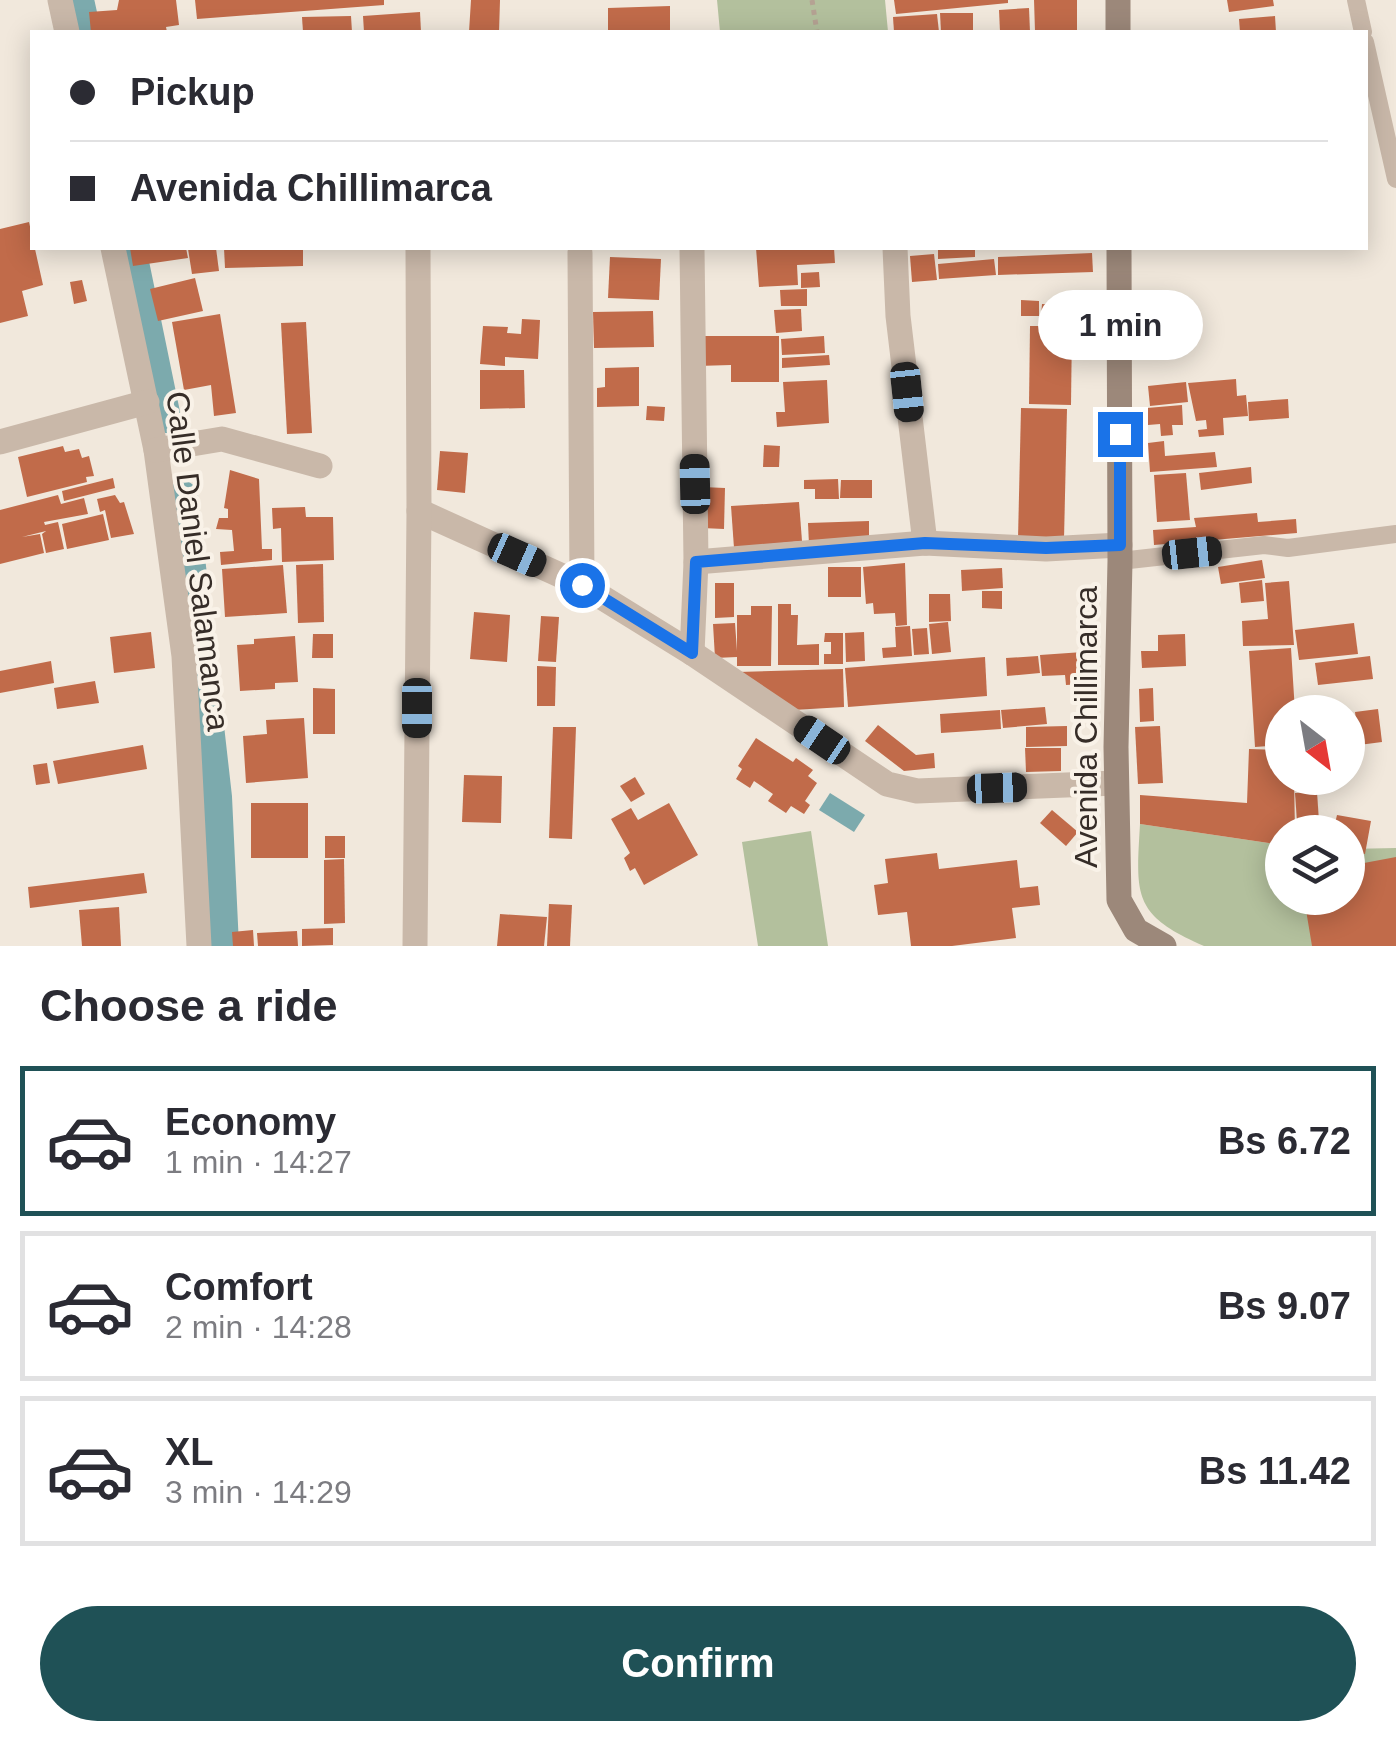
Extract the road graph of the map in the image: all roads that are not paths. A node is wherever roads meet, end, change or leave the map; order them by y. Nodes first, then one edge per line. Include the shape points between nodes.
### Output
1 (60, 0) edge
2 (1118, 0) edge
3 (1356, 0) edge
4 (67, 30) edge
5 (1118, 30) edge
6 (1363, 30) edge
7 (1368, 55) edge
8 (1396, 179) edge
9 (113, 250) edge
10 (418, 250) edge
11 (692, 250) edge
12 (895, 250) edge
13 (1119, 250) edge
14 (580, 253) dead end
15 (146, 402) junction
16 (0, 442) edge
17 (156, 450) junction
18 (320, 466) dead end
19 (419, 511) junction
20 (1396, 534) edge
21 (925, 543) junction
22 (1120, 553) junction
23 (696, 562) junction
24 (582, 585) junction
25 (692, 653) junction
26 (1116, 783) junction
27 (200, 946) edge
28 (415, 946) edge
29 (1164, 946) edge

1 - 4 street
2 - 5 main road
3 - 6 lane
7 - 8 lane
9 - 15 street, Calle Daniel Salamanca
10 - 19 street
11 - 23 street
12 - 21 street
13 - 22 main road, Avenida Chillimarca
14 - 24 street
15 - 16 street
15 - 17 street, Calle Daniel Salamanca
17 - 18 street via 222,439
17 - 27 street, Calle Daniel Salamanca via 184,656
19 - 24 street
19 - 28 street
20 - 22 lane via 1288,548
21 - 22 street
21 - 23 street
22 - 26 main road, Avenida Chillimarca
23 - 25 street
24 - 25 street
25 - 26 street via 900,789
26 - 29 main road, Avenida Chillimarca via 1118,900 1136,930

